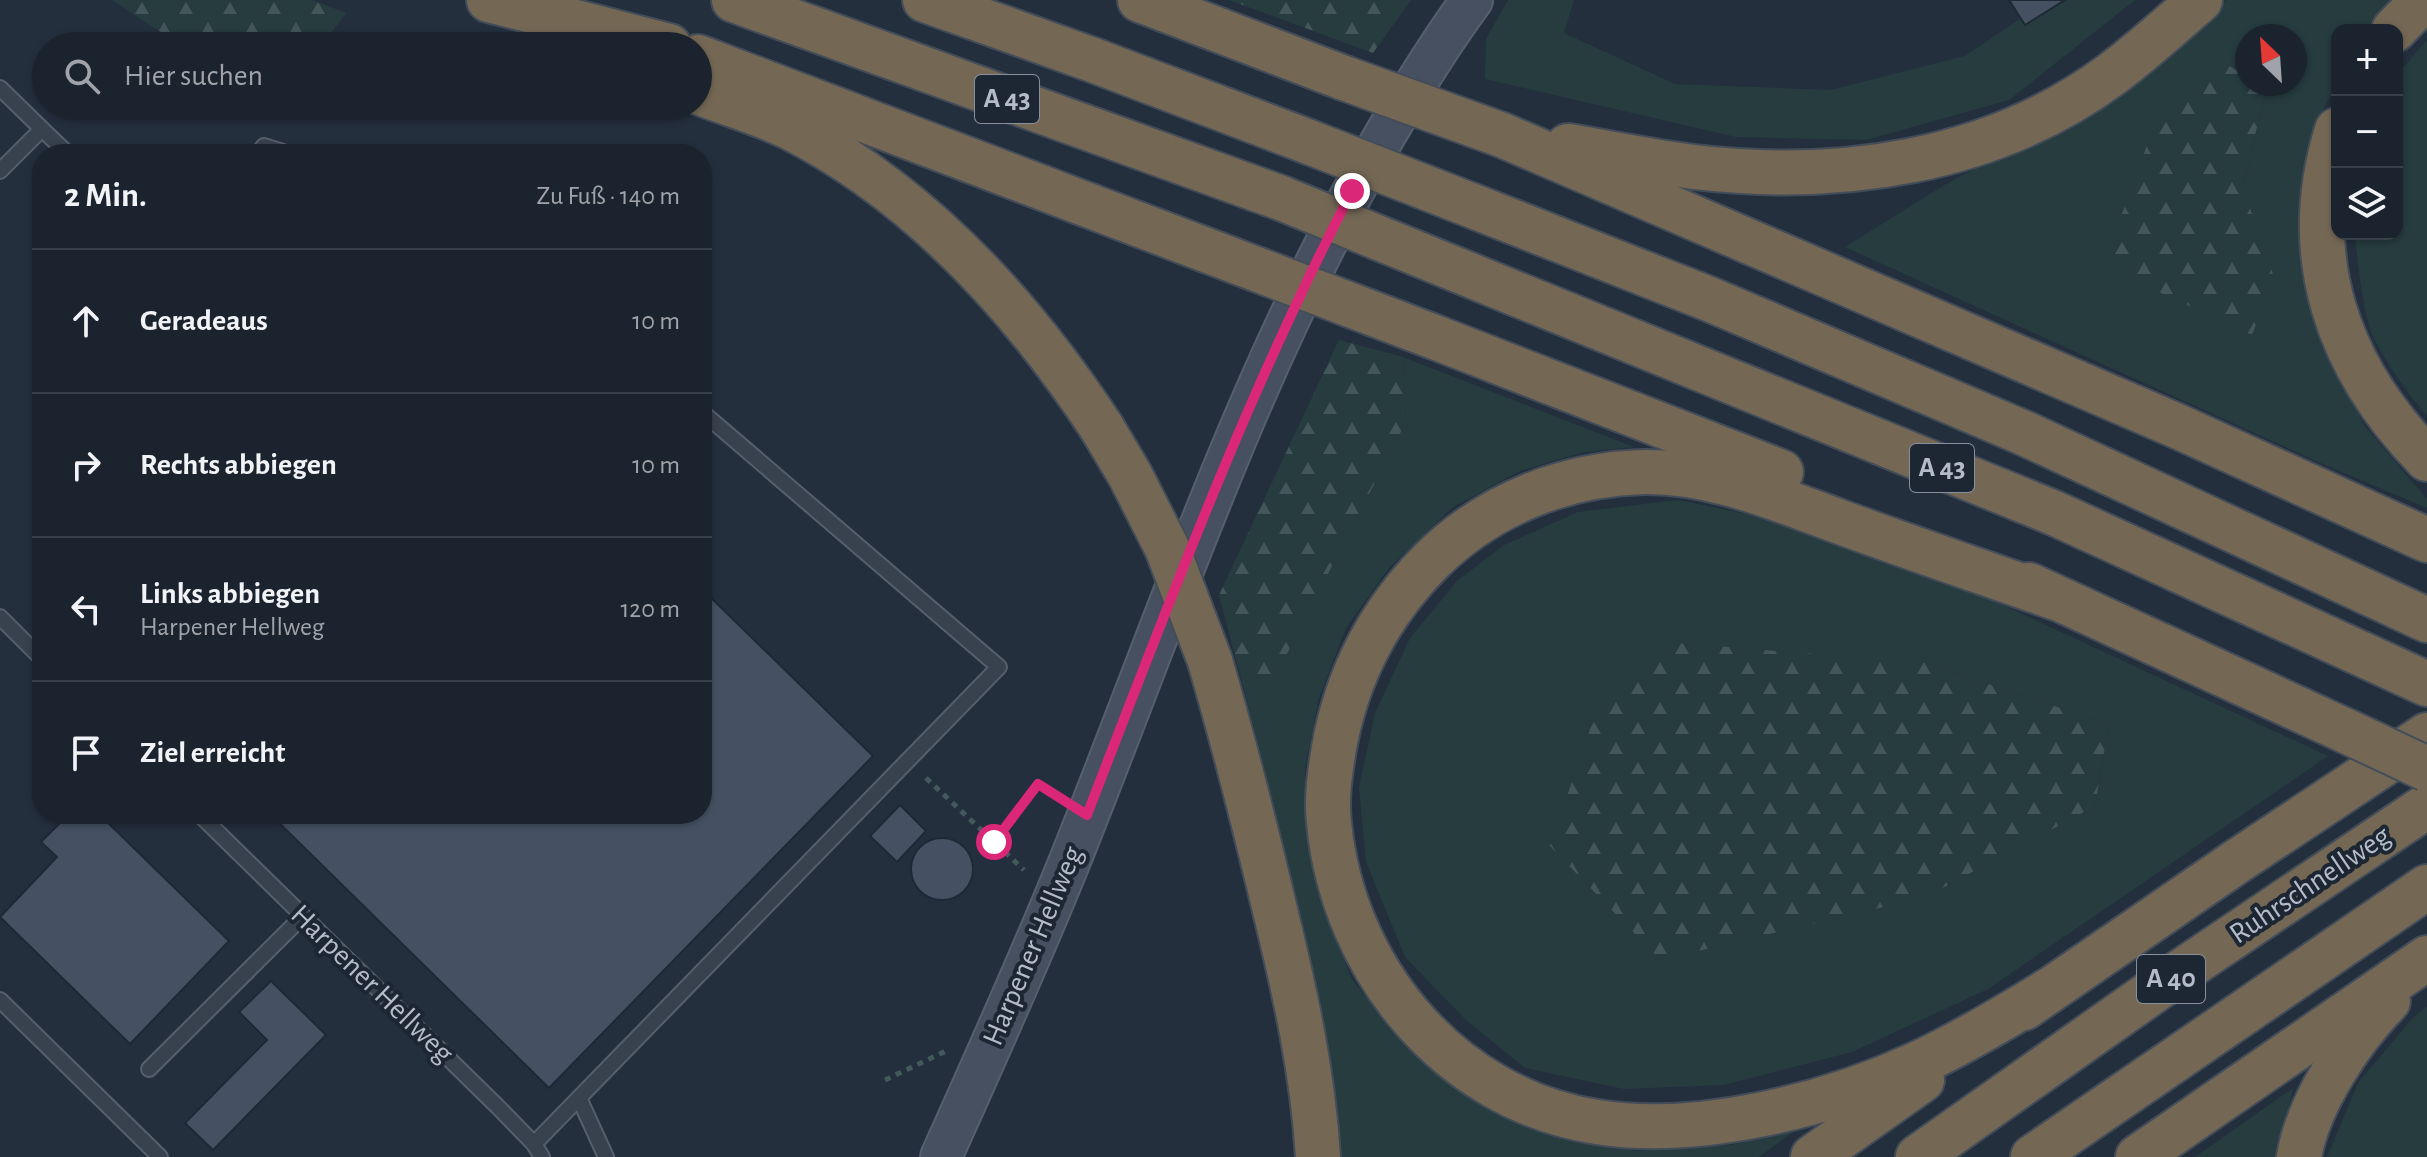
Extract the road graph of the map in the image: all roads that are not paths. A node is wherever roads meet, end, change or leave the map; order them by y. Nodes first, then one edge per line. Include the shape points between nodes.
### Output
1 (478, 0) edge
2 (489, 0) edge
3 (734, 0) edge
4 (925, 0) edge
5 (1140, 0) edge
6 (1472, 0) edge
7 (2200, 0) edge
8 (2423, 0) edge
9 (2400, 24) edge
10 (552, 32) edge
11 (614, 32) edge
12 (712, 62) edge
13 (0, 88) edge
14 (712, 97) edge
15 (32, 119) edge
16 (33, 120) edge
17 (42, 129) junction
18 (1502, 135) junction
19 (58, 144) edge
20 (2331, 149) edge
21 (0, 171) edge
22 (712, 421) edge
23 (2427, 459) edge
24 (2427, 540) edge
25 (2056, 598) junction
26 (0, 617) edge
27 (2427, 620) edge
28 (32, 649) edge
29 (2425, 683) edge
30 (2427, 735) edge
31 (2427, 769) edge
32 (2427, 806) edge
33 (209, 824) edge
34 (2427, 887) edge
35 (303, 916) junction
36 (2427, 961) edge
37 (2048, 991) junction
38 (0, 1000) edge
39 (149, 1069) dead end
40 (579, 1098) junction
41 (538, 1151) edge
42 (160, 1157) edge
43 (606, 1157) edge
44 (941, 1157) edge
45 (1318, 1157) edge
46 (1813, 1157) edge
47 (1918, 1157) edge
48 (2033, 1157) edge
49 (2138, 1157) edge
50 (2299, 1157) edge

1 - 10 highway
2 - 11 highway
3 - 29 highway, A 43, bridge via 1281,198 2054,513
4 - 27 highway, A 43, bridge via 1309,142 1709,299 2024,433
5 - 18 highway, bridge
6 - 44 main road, Harpener Hellweg via 1398,112 1301,290 1208,503 1054,898
7 - 18 highway via 2111,75 2075,97 2014,130 1945,154 1827,172 1766,173 1693,167
8 - 9 highway
12 - 25 highway, bridge via 1846,496
13 - 15 lane
14 - 45 highway, bridge via 812,140 870,176 918,216 998,292 1050,352 1130,475 1167,548 1210,661 1238,759 1292,978
16 - 17 lane
17 - 19 lane
17 - 21 lane
18 - 24 highway via 2148,413
20 - 23 highway via 2321,204 2328,288 2344,339 2367,385 2395,427
22 - 40 lane via 999,667
25 - 31 highway, bridge
25 - 37 highway via 1728,482 1648,472 1561,484 1516,502 1448,544 1388,610 1351,679 1340,716 1328,819 1352,919 1376,971 1402,1009 1460,1064 1494,1086 1556,1113 1637,1127 1681,1127 1793,1106 1916,1065
26 - 28 lane
30 - 37 highway
32 - 47 highway, Ruhrschnellweg / A 40
33 - 35 lane, Harpener Hellweg
34 - 48 highway, A 40
35 - 39 lane
35 - 41 lane, Harpener Hellweg
36 - 49 highway
36 - 50 highway via 2345,1055 2320,1098
37 - 46 highway
38 - 42 lane
40 - 41 lane
40 - 43 lane

